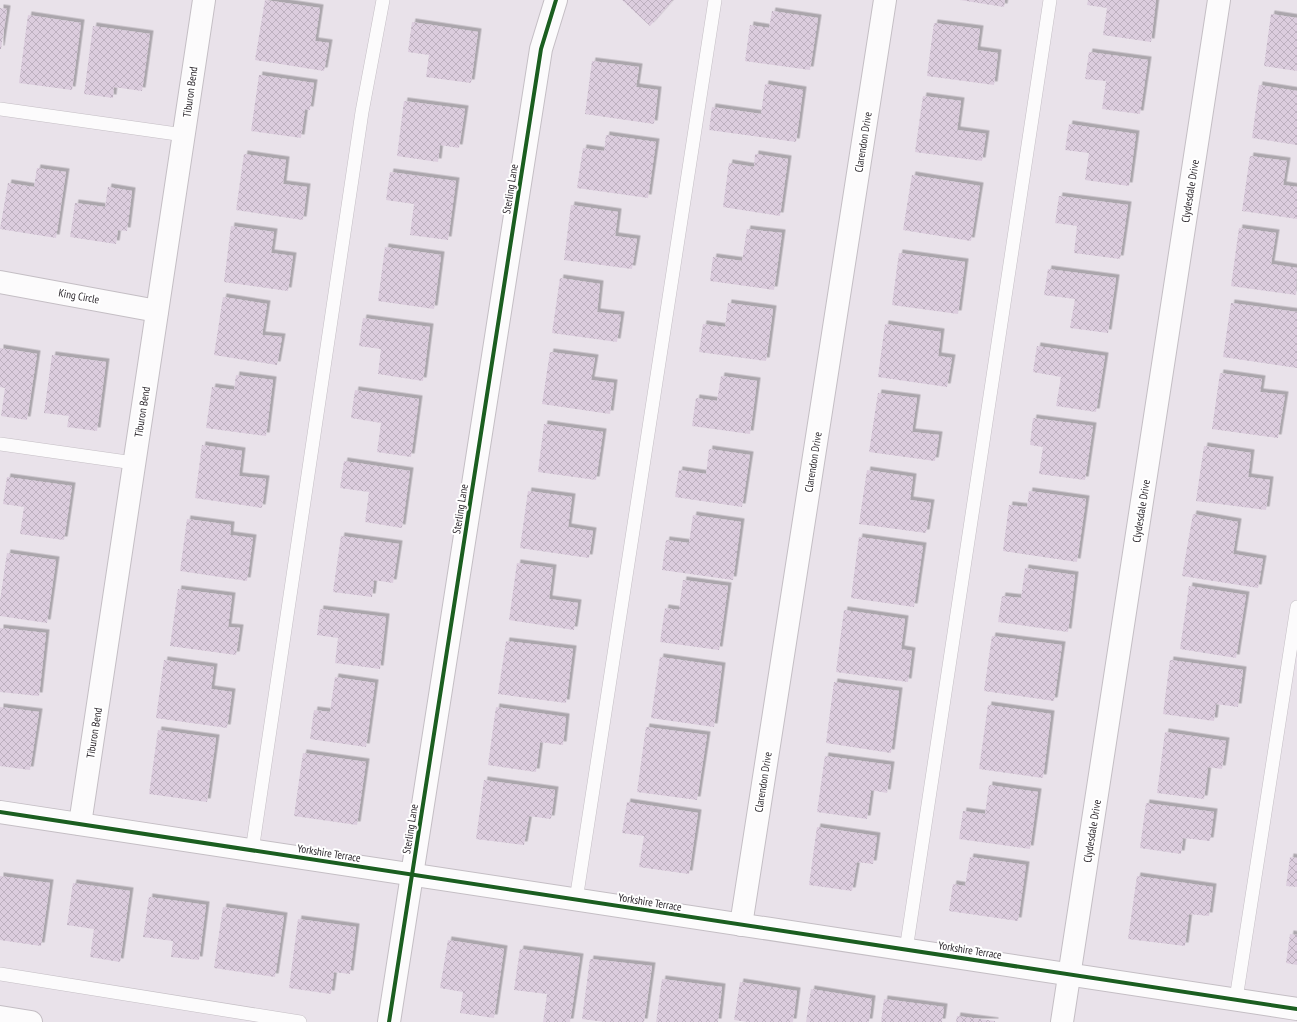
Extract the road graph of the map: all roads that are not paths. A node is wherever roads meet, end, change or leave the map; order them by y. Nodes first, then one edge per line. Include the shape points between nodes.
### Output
1 (204, 0) edge
2 (383, 0) edge
3 (556, 0) edge
4 (715, 0) edge
5 (885, 0) edge
6 (1050, 0) edge
7 (1219, 0) edge
8 (0, 109) edge
9 (184, 135) junction
10 (0, 282) edge
11 (157, 310) junction
12 (0, 444) edge
13 (134, 463) junction
14 (1297, 607) edge
15 (0, 812) edge
16 (80, 824) junction
17 (252, 851) junction
18 (412, 875) junction
19 (576, 900) junction
20 (741, 925) junction
21 (906, 950) junction
22 (0, 974) edge
23 (1070, 974) junction
24 (1236, 1000) junction
25 (1297, 1009) edge
26 (0, 1017) edge
27 (31, 1022) edge
28 (300, 1022) edge
29 (389, 1022) edge
30 (1062, 1022) edge

1 - 9 street, Tiburon Bend
2 - 17 lane via 362,112
3 - 18 street, Sterling Lane via 541,49
4 - 19 lane
5 - 20 street, Clarendon Drive
6 - 21 lane
7 - 23 street, Clydesdale Drive
8 - 9 lane
9 - 11 street, Tiburon Bend
10 - 11 street, King Circle
11 - 13 street, Tiburon Bend
12 - 13 lane
13 - 16 street, Tiburon Bend
14 - 24 lane
15 - 16 street, Yorkshire Terrace
16 - 17 street, Yorkshire Terrace
17 - 18 street, Yorkshire Terrace
18 - 19 street, Yorkshire Terrace
18 - 29 street, Sterling Lane
19 - 20 street, Yorkshire Terrace
20 - 21 street, Yorkshire Terrace
21 - 23 street, Yorkshire Terrace
22 - 28 lane
23 - 24 street, Yorkshire Terrace
23 - 30 street, Clydesdale Drive
24 - 25 street, Yorkshire Terrace
26 - 27 street

